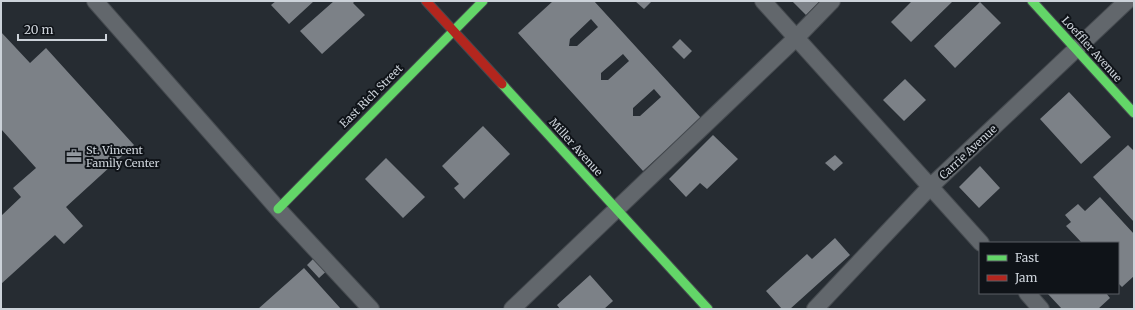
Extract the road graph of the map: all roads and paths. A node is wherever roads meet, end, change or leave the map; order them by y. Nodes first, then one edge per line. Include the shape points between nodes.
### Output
1 (95, 1) edge
2 (426, 1) edge
3 (483, 1) edge
4 (763, 1) edge
5 (832, 1) edge
6 (1032, 1) edge
7 (1127, 1) edge
8 (453, 30) junction
9 (797, 37) junction
10 (1076, 50) junction
11 (1134, 113) edge
12 (930, 187) junction
13 (278, 209) junction
14 (617, 209) junction
15 (980, 242) edge
16 (1027, 294) edge
17 (371, 309) edge
18 (512, 309) edge
19 (708, 309) edge
20 (815, 309) edge
21 (1041, 309) edge

1 - 13 lane
2 - 8 street, Miller Avenue
3 - 8 street, East Rich Street
4 - 9 lane
5 - 9 lane
6 - 10 street, Loeffler Avenue
7 - 10 lane, Carrie Avenue
8 - 13 street, East Rich Street
8 - 14 street, Miller Avenue
9 - 12 lane
9 - 14 lane
10 - 11 street, Loeffler Avenue
10 - 12 lane, Carrie Avenue
12 - 15 lane
12 - 20 lane, Carrie Avenue
13 - 17 lane
14 - 18 lane
14 - 19 street, Miller Avenue
16 - 21 lane

